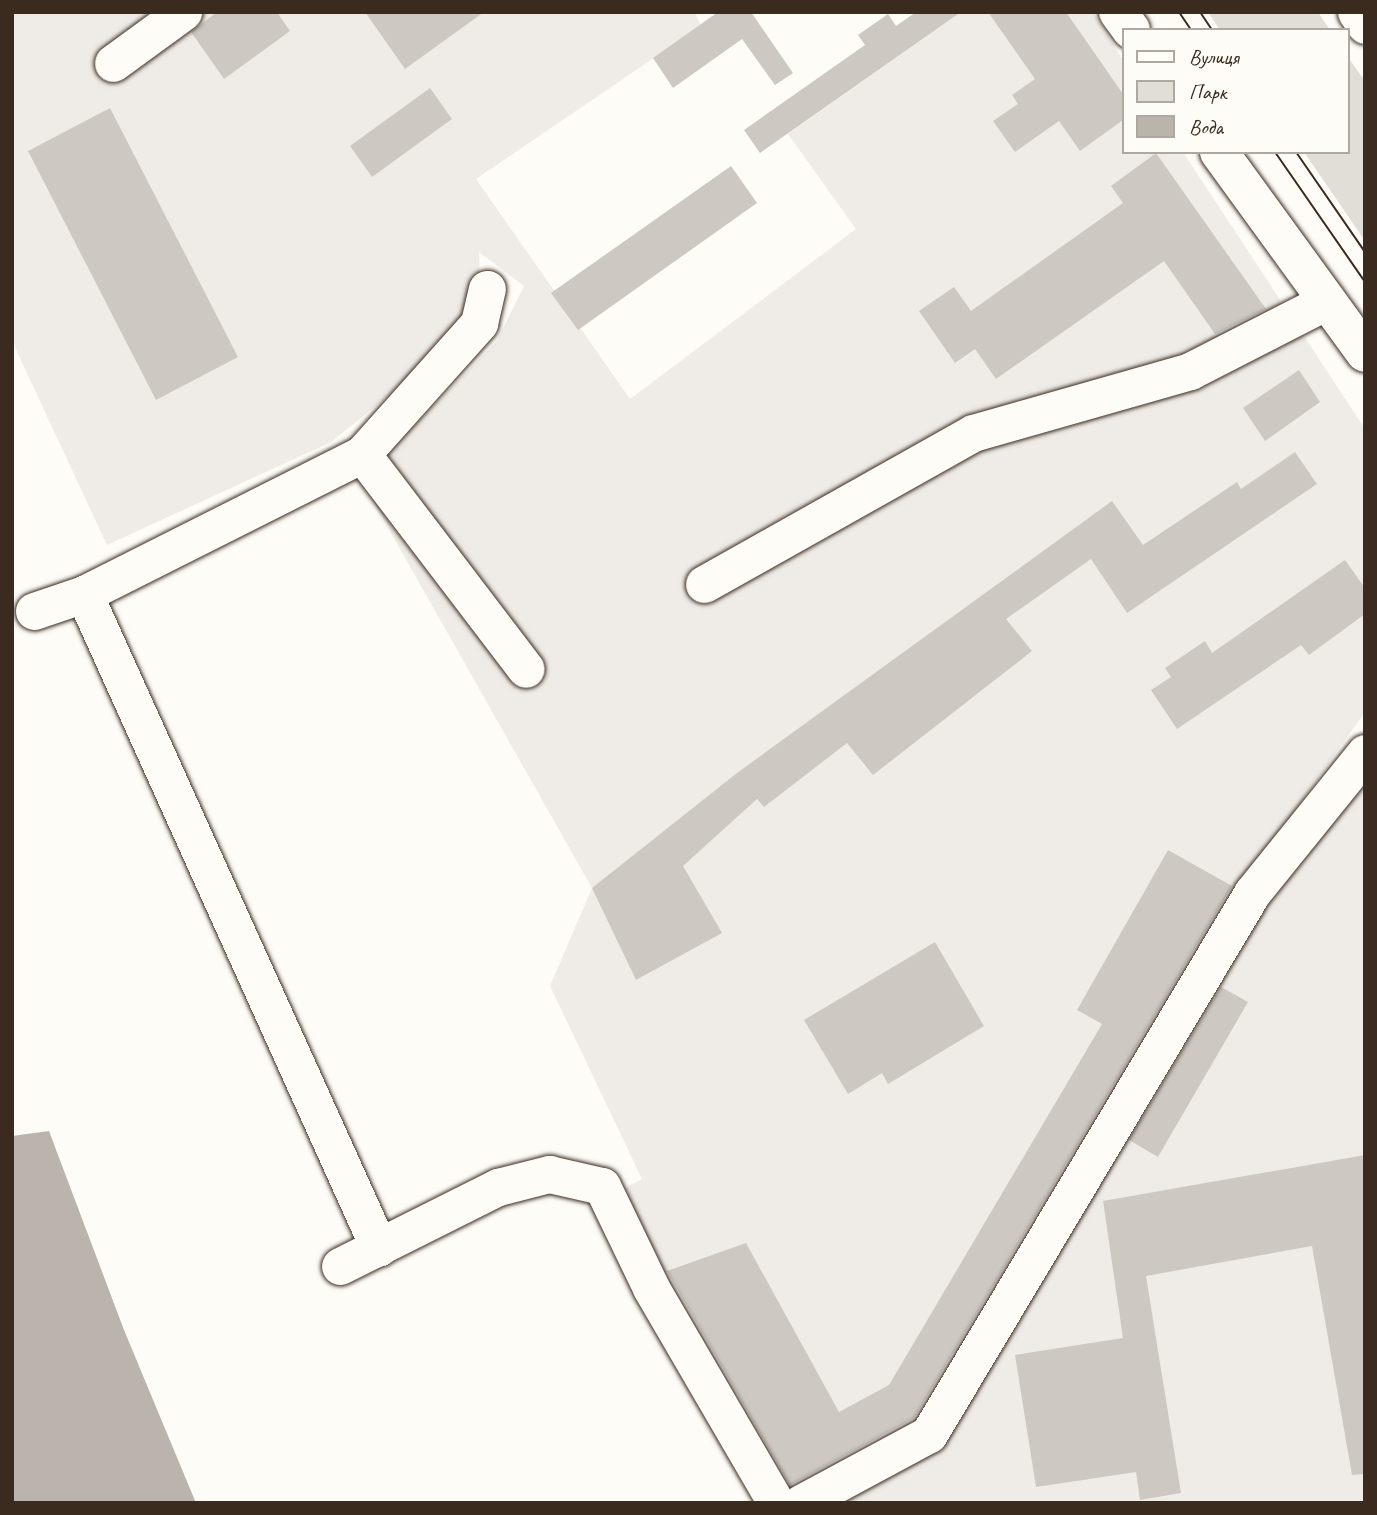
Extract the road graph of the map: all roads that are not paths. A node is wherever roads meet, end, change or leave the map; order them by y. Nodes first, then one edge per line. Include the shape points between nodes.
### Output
1 (183, 12) edge
2 (1118, 12) edge
3 (1356, 12) edge
4 (1365, 25) edge
5 (1130, 28) edge
6 (113, 63) dead end
7 (1220, 154) edge
8 (487, 289) dead end
9 (1327, 301) junction
10 (1365, 353) edge
11 (362, 454) junction
12 (704, 584) dead end
13 (84, 594) junction
14 (34, 611) dead end
15 (526, 669) dead end
16 (1365, 752) edge
17 (379, 1248) junction
18 (340, 1266) dead end
19 (776, 1503) edge
20 (801, 1503) edge

1 - 6 street
2 - 5 main road
3 - 4 street
7 - 9 main road
8 - 11 street via 479,323
9 - 10 main road
9 - 12 street via 1190,371 973,433
11 - 13 street
11 - 15 street
13 - 14 street
13 - 17 street
16 - 20 street via 1252,893 929,1434
17 - 18 street
17 - 19 street via 498,1187 549,1174 601,1186 652,1288

